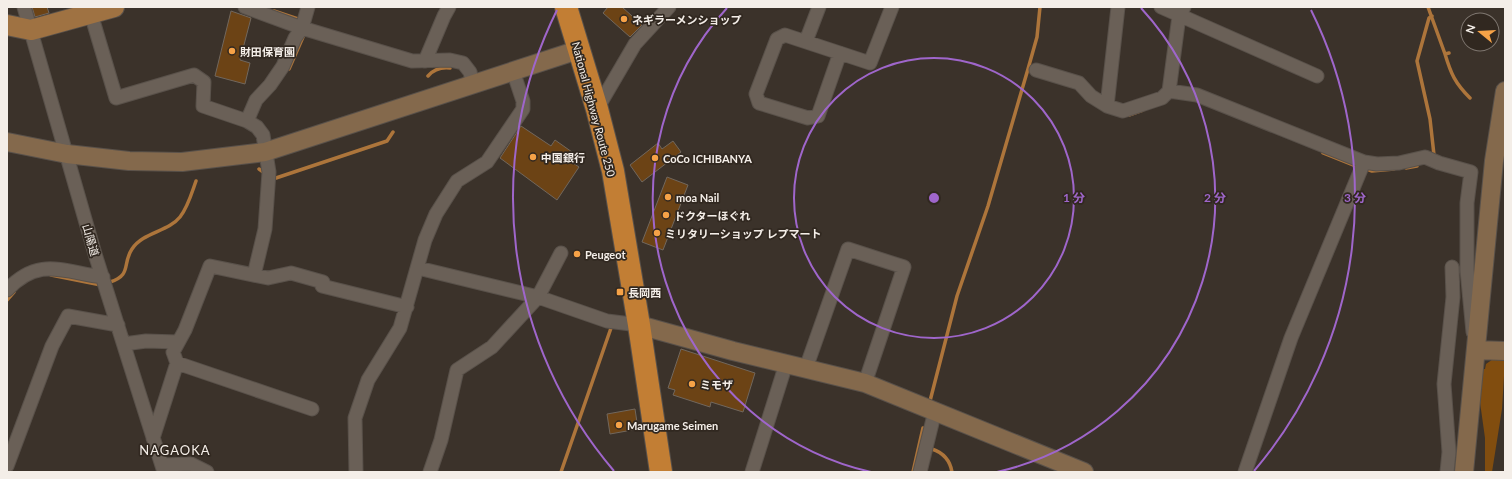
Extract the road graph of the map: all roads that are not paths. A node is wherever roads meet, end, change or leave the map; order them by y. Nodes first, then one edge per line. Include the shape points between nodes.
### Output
1 (24, 7) edge
2 (114, 7) edge
3 (245, 7) edge
4 (308, 7) edge
5 (449, 7) edge
6 (566, 7) edge
7 (669, 7) edge
8 (820, 7) edge
9 (892, 7) edge
10 (1118, 7) edge
11 (1161, 7) edge
12 (1182, 12) edge
13 (92, 14) junction
14 (7, 25) edge
15 (302, 28) junction
16 (31, 30) junction
17 (806, 42) junction
18 (578, 50) junction
19 (840, 53) junction
20 (425, 61) junction
21 (1036, 70) dead end
22 (513, 72) junction
23 (1317, 76) dead end
24 (473, 85) junction
25 (1169, 91) junction
26 (1505, 91) edge
27 (599, 105) junction
28 (1107, 106) junction
29 (247, 121) junction
30 (7, 142) edge
31 (265, 152) junction
32 (67, 154) junction
33 (1362, 166) junction
34 (561, 253) dead end
35 (1452, 267) dead end
36 (418, 268) junction
37 (254, 275) junction
38 (103, 277) junction
39 (7, 290) edge
40 (538, 297) junction
41 (407, 307) junction
42 (118, 325) junction
43 (639, 325) junction
44 (178, 342) junction
45 (1478, 342) junction
46 (124, 344) junction
47 (1500, 351) edge
48 (177, 362) junction
49 (786, 364) junction
50 (806, 368) junction
51 (865, 383) junction
52 (312, 409) dead end
53 (935, 411) junction
54 (153, 438) junction
55 (7, 466) edge
56 (163, 469) edge
57 (207, 472) edge
58 (356, 472) edge
59 (430, 472) edge
60 (661, 472) edge
61 (752, 472) edge
62 (920, 472) edge
63 (1084, 472) edge
64 (1245, 472) edge
65 (1447, 472) edge
66 (1464, 472) edge

1 - 16 street, 山陽道
2 - 13 main road
3 - 15 street
4 - 15 street
5 - 20 street
6 - 18 highway, National Highway Route 250
7 - 27 street via 635,44
8 - 17 street
9 - 19 street via 870,63
10 - 28 street
11 - 12 street
12 - 23 street
12 - 25 street
13 - 16 main road
13 - 29 street via 116,98 194,75 204,82 203,106
14 - 16 main road
15 - 20 street via 412,61
15 - 29 street via 283,66 256,100
16 - 32 street, 山陽道
17 - 19 street
17 - 19 street via 785,35 777,39 756,94 759,103 808,118 818,116
18 - 22 street
18 - 27 highway, National Highway Route 250
20 - 24 street via 450,60 463,63 470,72
21 - 28 street via 1079,83
22 - 24 street
22 - 36 street via 523,101 523,109 487,162 457,181 436,214 425,240
24 - 31 street
25 - 28 street via 1162,98 1123,111
25 - 33 street via 1197,95
26 - 45 street via 1494,161
27 - 43 highway, National Highway Route 250
29 - 31 street via 257,127 263,135
30 - 32 street
31 - 32 street via 182,162 129,161
31 - 37 street via 268,176 265,229
32 - 38 street, 山陽道
33 - 45 street via 1399,163 1425,157 1471,172 1467,203 1467,270 1471,331
33 - 64 street via 1291,338
34 - 40 street
35 - 65 street via 1453,297 1444,384 1449,452
36 - 40 street
36 - 41 street
37 - 41 street via 268,278 291,273 323,282 322,286
37 - 44 street via 210,266
38 - 39 street via 49,268 33,270 17,279
38 - 42 street, 山陽道
40 - 43 street via 607,321
40 - 59 street via 492,347 457,370 441,440
41 - 58 street via 400,328 368,380 355,418
42 - 46 street, 山陽道
42 - 55 street via 68,316 52,346
43 - 49 street
43 - 60 highway, National Highway Route 250
44 - 46 street via 146,341
44 - 48 street via 173,352
45 - 47 street
45 - 66 street
46 - 54 street, 山陽道
48 - 52 street
48 - 54 street
49 - 50 street
49 - 61 street
50 - 51 street
50 - 51 street via 848,249 904,267
51 - 53 street
53 - 62 street
53 - 63 street
54 - 56 street, 山陽道
56 - 57 street via 191,464

